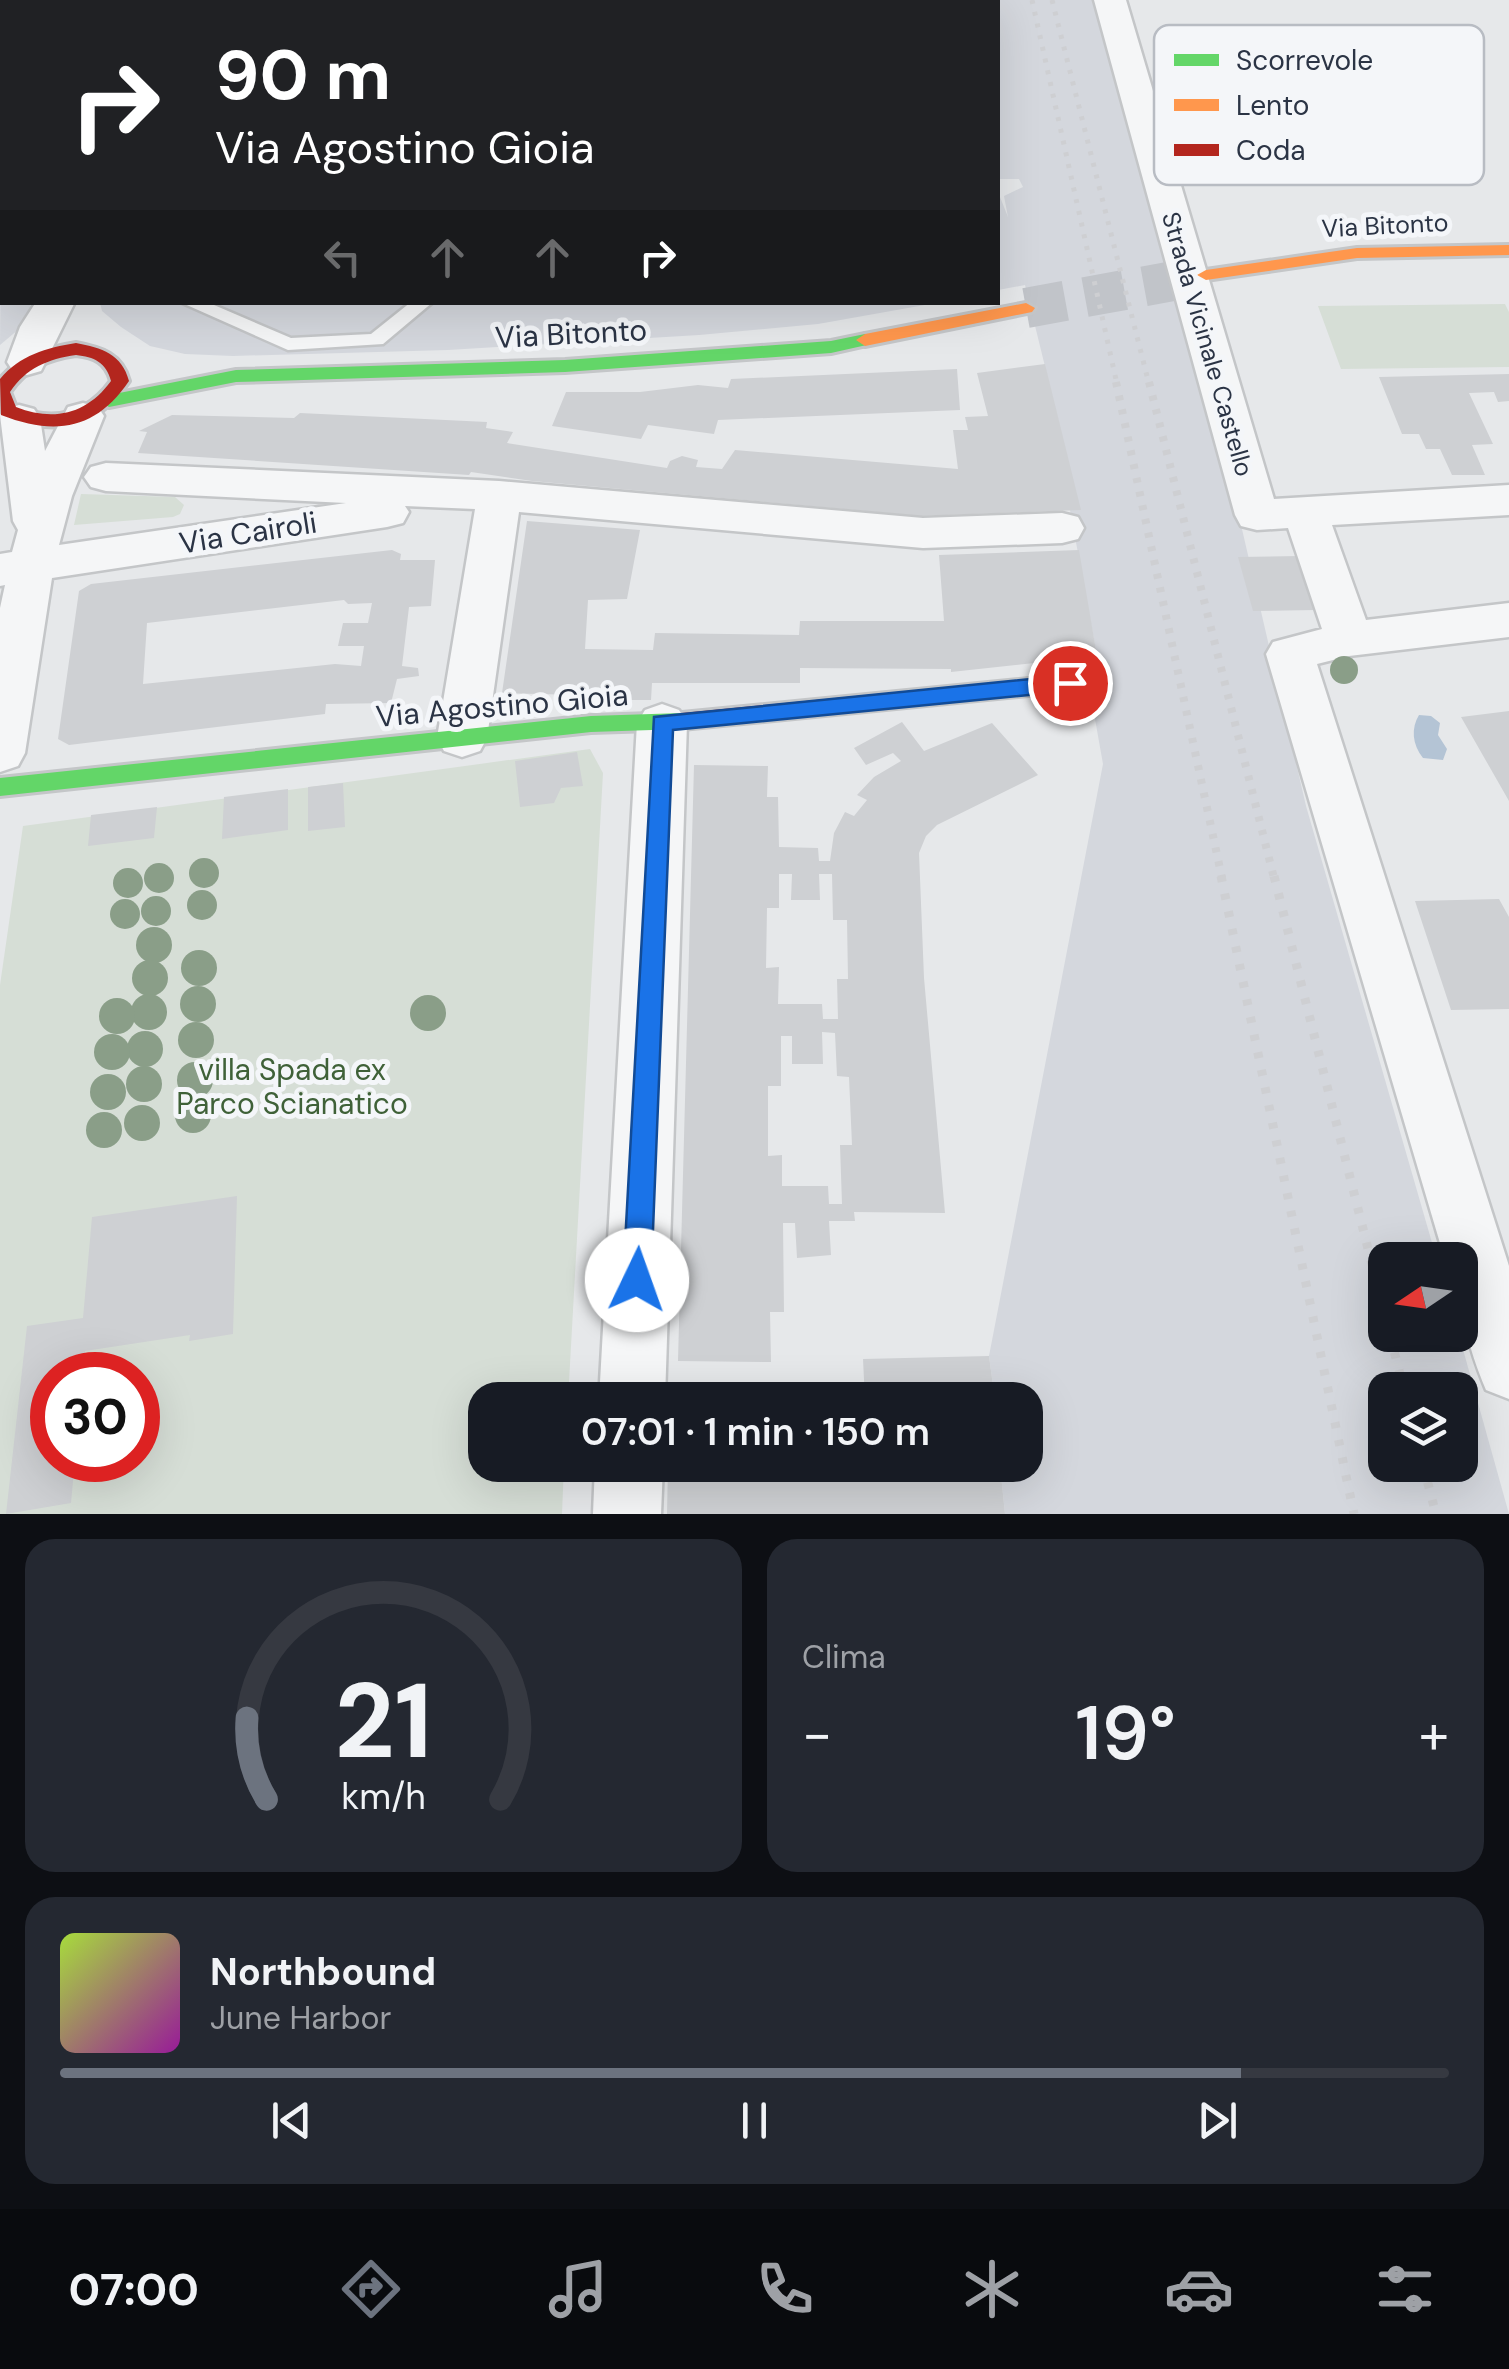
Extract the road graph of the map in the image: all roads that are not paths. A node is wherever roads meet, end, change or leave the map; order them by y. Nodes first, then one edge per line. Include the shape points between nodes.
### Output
1 (1110, 0) edge
2 (1154, 154) edge
3 (1163, 185) edge
4 (1509, 250) edge
5 (1206, 274) tunnel mouth
6 (54, 305) edge
7 (75, 305) edge
8 (196, 305) edge
9 (420, 305) edge
10 (1026, 308) tunnel mouth
11 (122, 361) junction
12 (14, 369) edge
13 (236, 376) junction
14 (96, 408) junction
15 (9, 413) edge
16 (106, 477) dead end
17 (1509, 500) edge
18 (498, 508) junction
19 (1304, 513) junction
20 (1062, 528) dead end
21 (23, 558) edge
22 (1509, 620) edge
23 (1349, 638) junction
24 (1070, 683) dead end
25 (662, 723) junction
26 (462, 738) junction
27 (0, 753) edge
28 (0, 787) edge
29 (1509, 1367) edge
30 (633, 1382) edge
31 (628, 1482) edge
32 (627, 1514) edge

1 - 2 street, Strada Vicinale Castello
3 - 19 street, Strada Vicinale Castello via 1257,515
4 - 5 main road, Via Bitonto via 1337,253
6 - 12 street
7 - 11 street
8 - 9 lane via 288,344 376,340
10 - 13 main road, Via Bitonto via 831,347 565,366
11 - 12 main road via 60,351
11 - 13 main road
11 - 14 main road via 120,381
12 - 15 main road via 1,392
13 - 14 main road via 162,387
14 - 15 main road via 50,423
14 - 21 street via 65,450
15 - 21 street via 30,470
16 - 18 street
17 - 19 street
18 - 20 street via 923,533
18 - 21 street, Via Cairoli via 391,511
18 - 26 street
19 - 23 street
21 - 27 street
22 - 23 street
23 - 29 street via 1290,654
24 - 25 main road, Via Agostino Gioia
25 - 26 main road, Via Agostino Gioia
25 - 30 street
26 - 28 main road, Via Agostino Gioia
31 - 32 street

